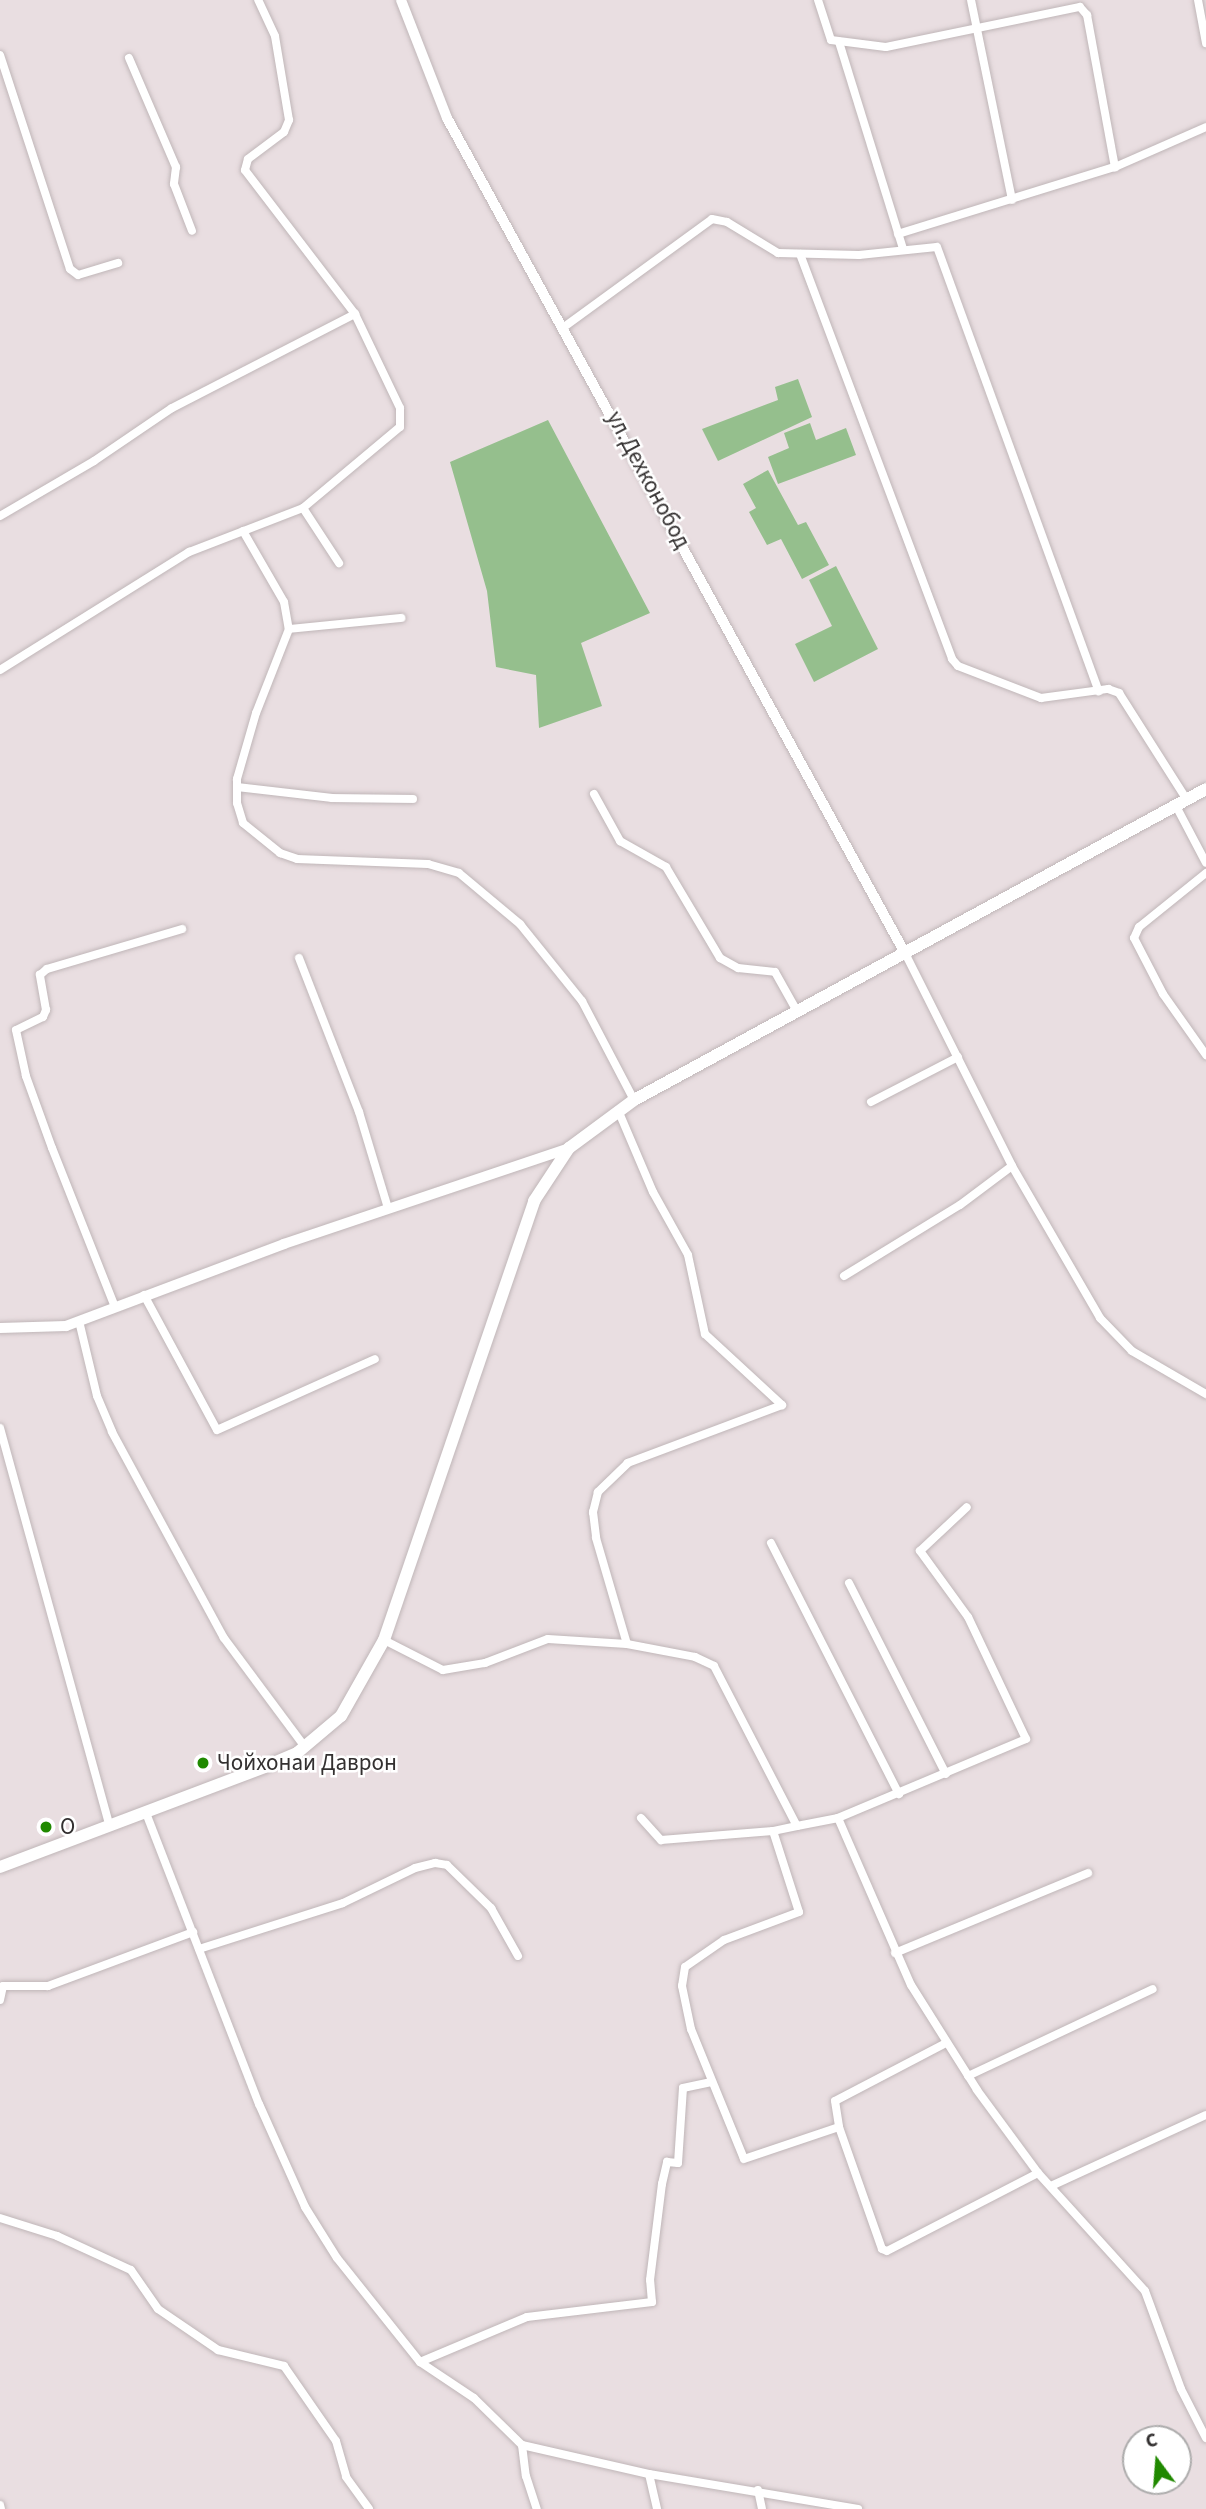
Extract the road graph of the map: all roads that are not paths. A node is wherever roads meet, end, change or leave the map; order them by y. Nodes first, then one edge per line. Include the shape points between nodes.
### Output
1 (258, 0) edge
2 (401, 0) edge
3 (818, 0) edge
4 (971, 0) edge
5 (1057, 0) edge
6 (1198, 0) edge
7 (1059, 10) junction
8 (975, 29) junction
9 (839, 42) junction
10 (1206, 44) edge
11 (0, 55) edge
12 (129, 58) dead end
13 (1206, 127) edge
14 (1115, 167) junction
15 (1012, 200) junction
16 (192, 231) dead end
17 (898, 234) junction
18 (903, 249) junction
19 (800, 254) junction
20 (118, 263) dead end
21 (355, 314) junction
22 (564, 327) junction
23 (303, 508) junction
24 (0, 516) edge
25 (243, 531) junction
26 (339, 563) dead end
27 (401, 618) dead end
28 (289, 629) junction
29 (0, 670) edge
30 (1099, 691) junction
31 (237, 787) junction
32 (1206, 789) edge
33 (594, 794) dead end
34 (413, 799) dead end
35 (1181, 803) junction
36 (1206, 863) edge
37 (1206, 873) edge
38 (182, 929) dead end
39 (906, 955) junction
40 (299, 958) dead end
41 (798, 1013) junction
42 (1206, 1055) edge
43 (958, 1057) junction
44 (634, 1100) junction
45 (871, 1102) dead end
46 (618, 1110) junction
47 (569, 1148) junction
48 (1012, 1166) junction
49 (388, 1208) junction
50 (844, 1276) dead end
51 (144, 1295) junction
52 (115, 1307) junction
53 (79, 1321) junction
54 (0, 1328) edge
55 (375, 1359) dead end
56 (1206, 1394) edge
57 (0, 1428) edge
58 (967, 1507) dead end
59 (771, 1543) dead end
60 (849, 1583) dead end
61 (384, 1640) junction
62 (627, 1644) junction
63 (305, 1747) junction
64 (946, 1774) junction
65 (899, 1794) junction
66 (146, 1813) junction
67 (641, 1818) dead end
68 (838, 1818) junction
69 (109, 1823) junction
70 (797, 1826) junction
71 (773, 1831) junction
72 (0, 1867) edge
73 (1088, 1873) dead end
74 (193, 1932) junction
75 (199, 1949) junction
76 (895, 1953) junction
77 (518, 1956) dead end
78 (1153, 1989) dead end
79 (0, 2000) edge
80 (946, 2043) junction
81 (968, 2076) junction
82 (711, 2082) junction
83 (1206, 2115) edge
84 (839, 2127) junction
85 (1038, 2173) junction
86 (1051, 2186) junction
87 (0, 2218) edge
88 (421, 2362) junction
89 (1206, 2438) edge
90 (522, 2445) junction
91 (649, 2474) junction
92 (758, 2490) junction
93 (369, 2509) edge
94 (537, 2509) edge
95 (657, 2509) edge
96 (762, 2509) edge
97 (858, 2509) edge

1 - 21 street via 275,36 289,120 284,132 248,159 245,170
2 - 22 street, ул.Дехконобод via 447,118
3 - 9 street via 826,34
4 - 8 street
5 - 7 street
6 - 10 street
7 - 8 street
7 - 14 street via 1080,7 1087,15
8 - 9 street via 903,46
8 - 15 street
9 - 17 street
11 - 20 street via 71,269 85,275
12 - 16 street via 176,167 174,184
13 - 14 street
14 - 15 street
15 - 17 street
17 - 18 street
18 - 19 street
18 - 30 street via 928,245 940,252
19 - 22 street via 768,249 727,222 712,219
19 - 30 street via 952,659 968,670 1000,678 1041,698
21 - 23 street via 400,408 400,427
21 - 24 street via 173,408
22 - 39 street, ул.Дехконобод
23 - 25 street
23 - 26 street
25 - 28 street via 284,602
25 - 29 street via 189,552
27 - 28 street
28 - 31 street via 256,713
30 - 35 street via 1119,693
31 - 34 street via 332,798
31 - 44 street via 243,822 287,856 446,866 478,887 520,924 582,1001
32 - 35 main road
33 - 41 street via 620,841 666,867 720,958 738,968 775,972
35 - 36 street
35 - 39 main road
37 - 42 street via 1139,928 1134,938 1163,994
38 - 52 street via 47,969 40,975 43,1017 16,1030 26,1076 52,1149
39 - 41 main road
39 - 43 street
40 - 49 street via 359,1112
41 - 44 main road
43 - 45 street
43 - 48 street
44 - 46 main road
46 - 47 main road
46 - 62 street via 653,1192 688,1255 705,1334 782,1405 628,1463 598,1492 593,1512 596,1538
47 - 49 street
47 - 61 main road via 534,1201
48 - 50 street via 960,1205
48 - 56 street via 1113,1335 1160,1370
49 - 51 street
51 - 52 street
51 - 55 street via 217,1430
52 - 53 street
53 - 54 street via 40,1330
53 - 63 street via 97,1396 112,1432 224,1638
57 - 69 street
58 - 64 street via 920,1551 968,1617 1026,1739
59 - 65 street
60 - 64 street
61 - 62 street via 443,1670 485,1663 548,1639
61 - 63 main road via 341,1716
62 - 70 street via 695,1657 714,1666
63 - 66 main road
64 - 65 street
65 - 68 street
66 - 69 main road
66 - 74 street
67 - 71 street via 661,1840
68 - 70 street
68 - 76 street
69 - 72 main road
70 - 71 street
71 - 82 street via 798,1915 724,1940 697,1956 681,1976 691,2029
73 - 76 street
74 - 75 street
74 - 79 street via 48,1986 3,1986
75 - 77 street via 343,1903 435,1863 447,1866 491,1908
75 - 88 street via 259,2104 306,2207 337,2258
76 - 80 street
78 - 81 street
80 - 81 street
80 - 84 street via 838,2097
81 - 85 street
82 - 84 street via 744,2159
82 - 88 street via 683,2088 678,2163 667,2162 662,2184 650,2280 652,2302 527,2317
83 - 86 street
84 - 85 street via 879,2243 887,2251
85 - 86 street
86 - 89 street via 1145,2291 1181,2389
87 - 93 street via 57,2236 131,2270 158,2309 218,2350 284,2367 336,2441 346,2477
88 - 90 street via 474,2398
90 - 91 street
90 - 94 street
91 - 92 street
91 - 95 street
92 - 96 street
92 - 97 street

